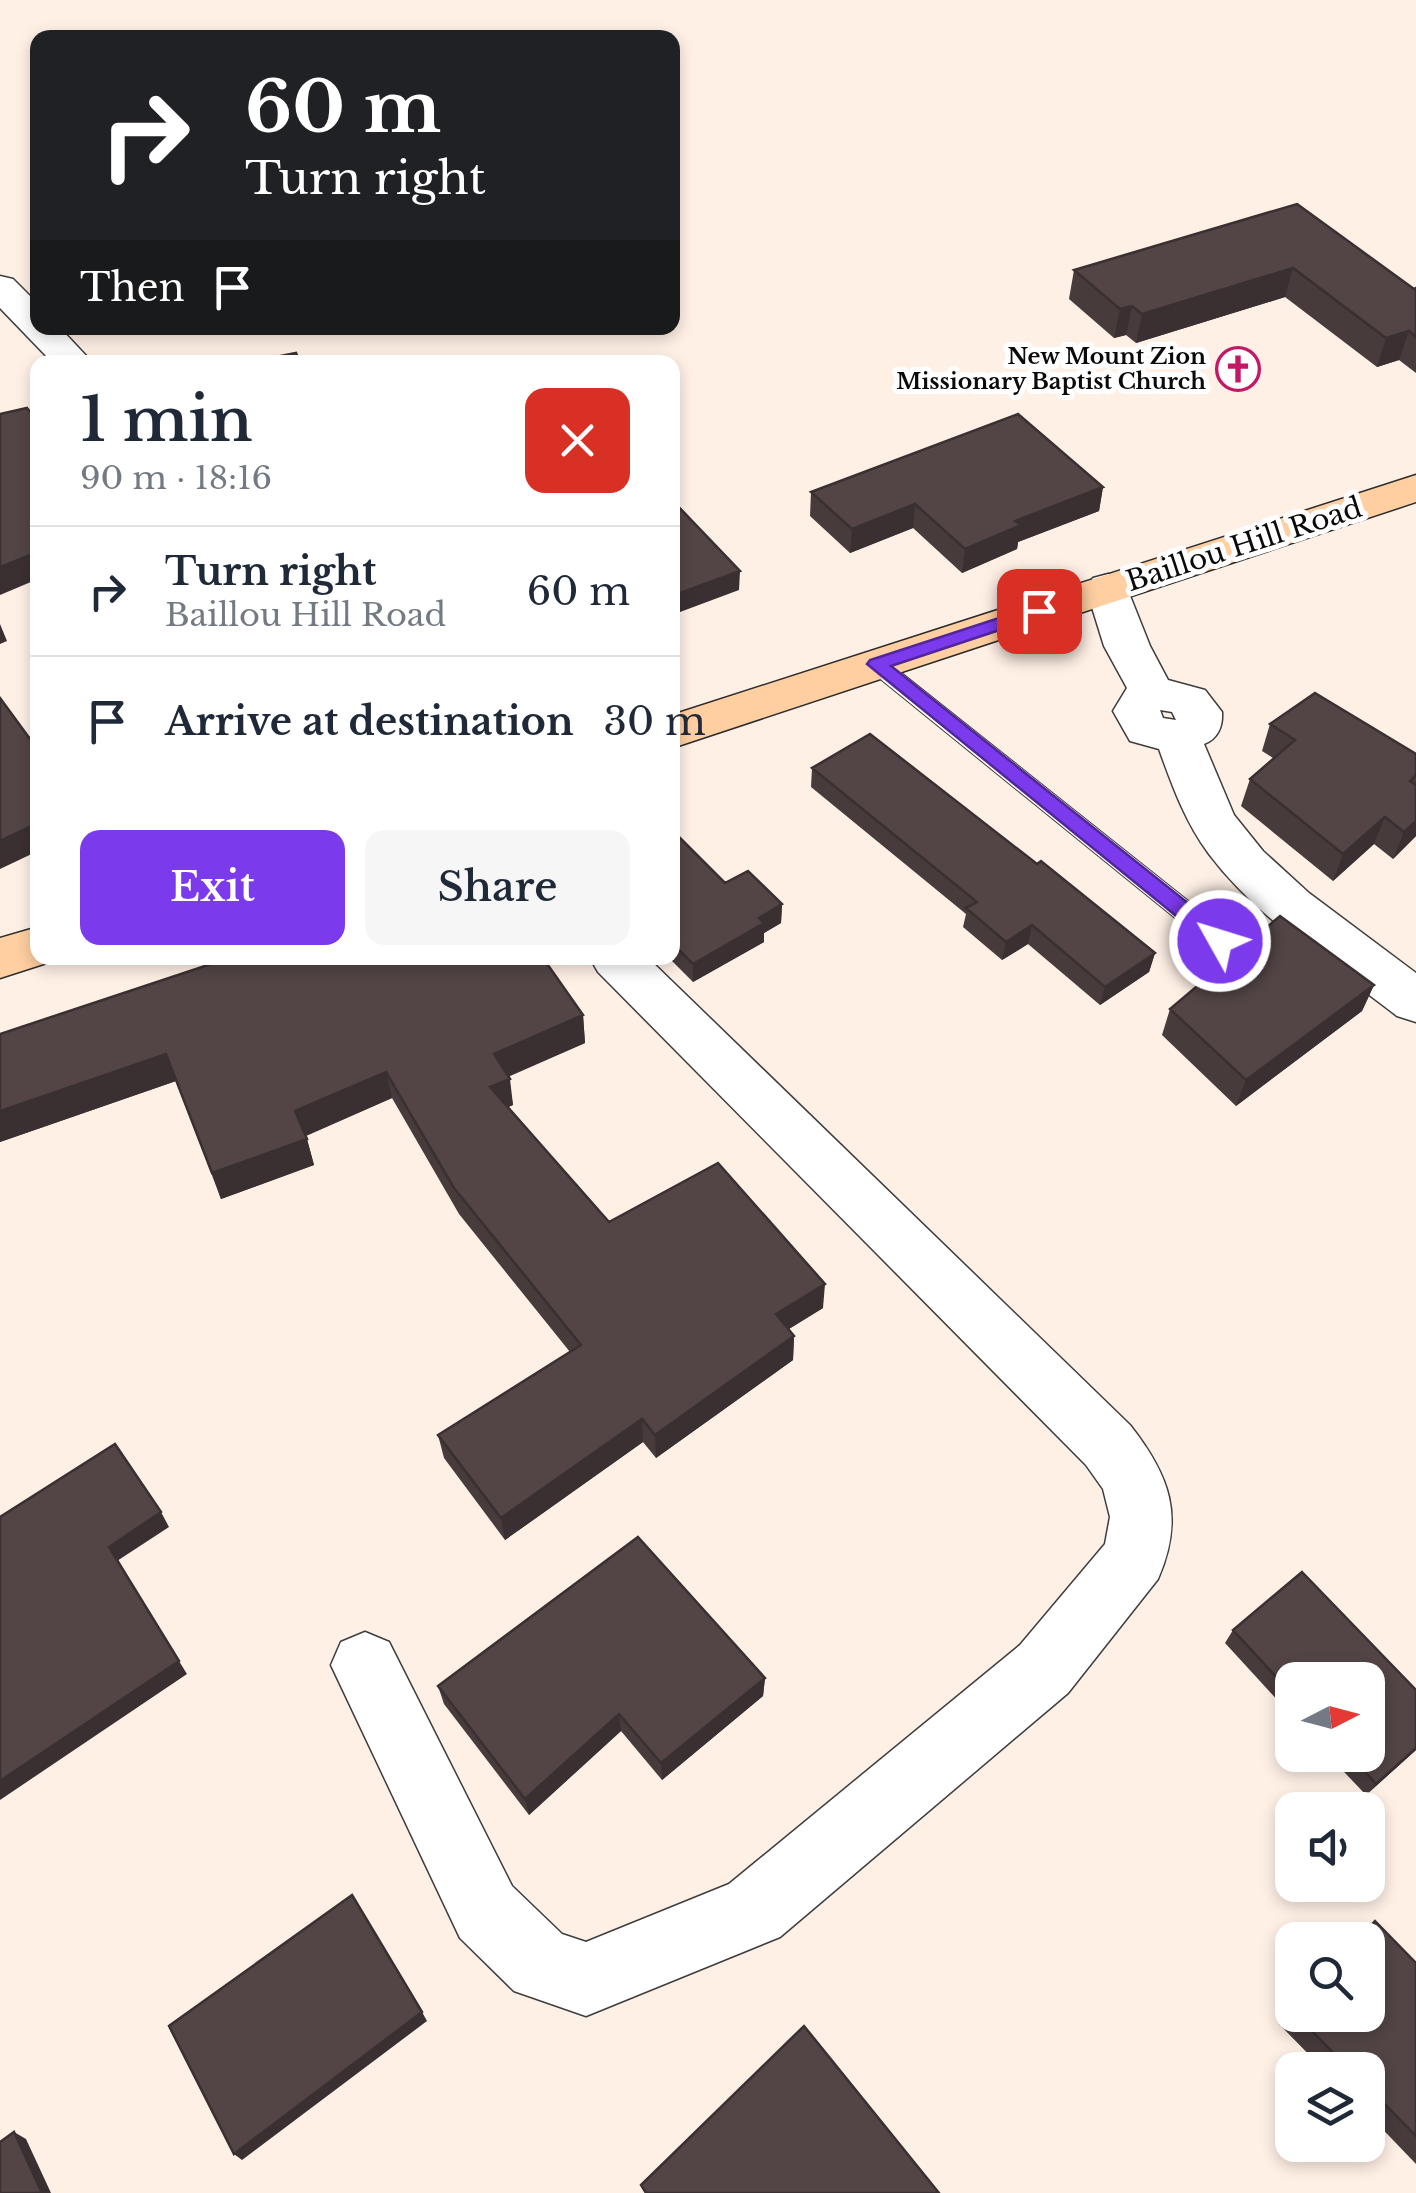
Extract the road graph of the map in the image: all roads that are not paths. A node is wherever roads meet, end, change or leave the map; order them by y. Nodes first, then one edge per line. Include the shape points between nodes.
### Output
1 (0, 287) edge
2 (30, 319) edge
3 (46, 335) edge
4 (66, 355) edge
5 (1416, 488) edge
6 (1108, 588) junction
7 (876, 664) junction
8 (680, 729) edge
9 (1220, 941) dead end
10 (30, 949) edge
11 (0, 958) edge
12 (623, 965) edge
13 (1416, 1002) edge
14 (364, 1666) dead end

1 - 2 street
3 - 4 street
5 - 6 main road, Baillou Hill Road
6 - 7 main road, Baillou Hill Road
6 - 13 street via 1127,646 1153,694 1142,700 1139,721 1162,736 1178,737 1204,806 1227,842 1267,884
7 - 8 main road, Baillou Hill Road
7 - 9 lane
10 - 11 main road
12 - 14 street via 1108,1445 1136,1490 1142,1517 1135,1557 1044,1669 754,1910 586,1979 540,1965 486,1912

